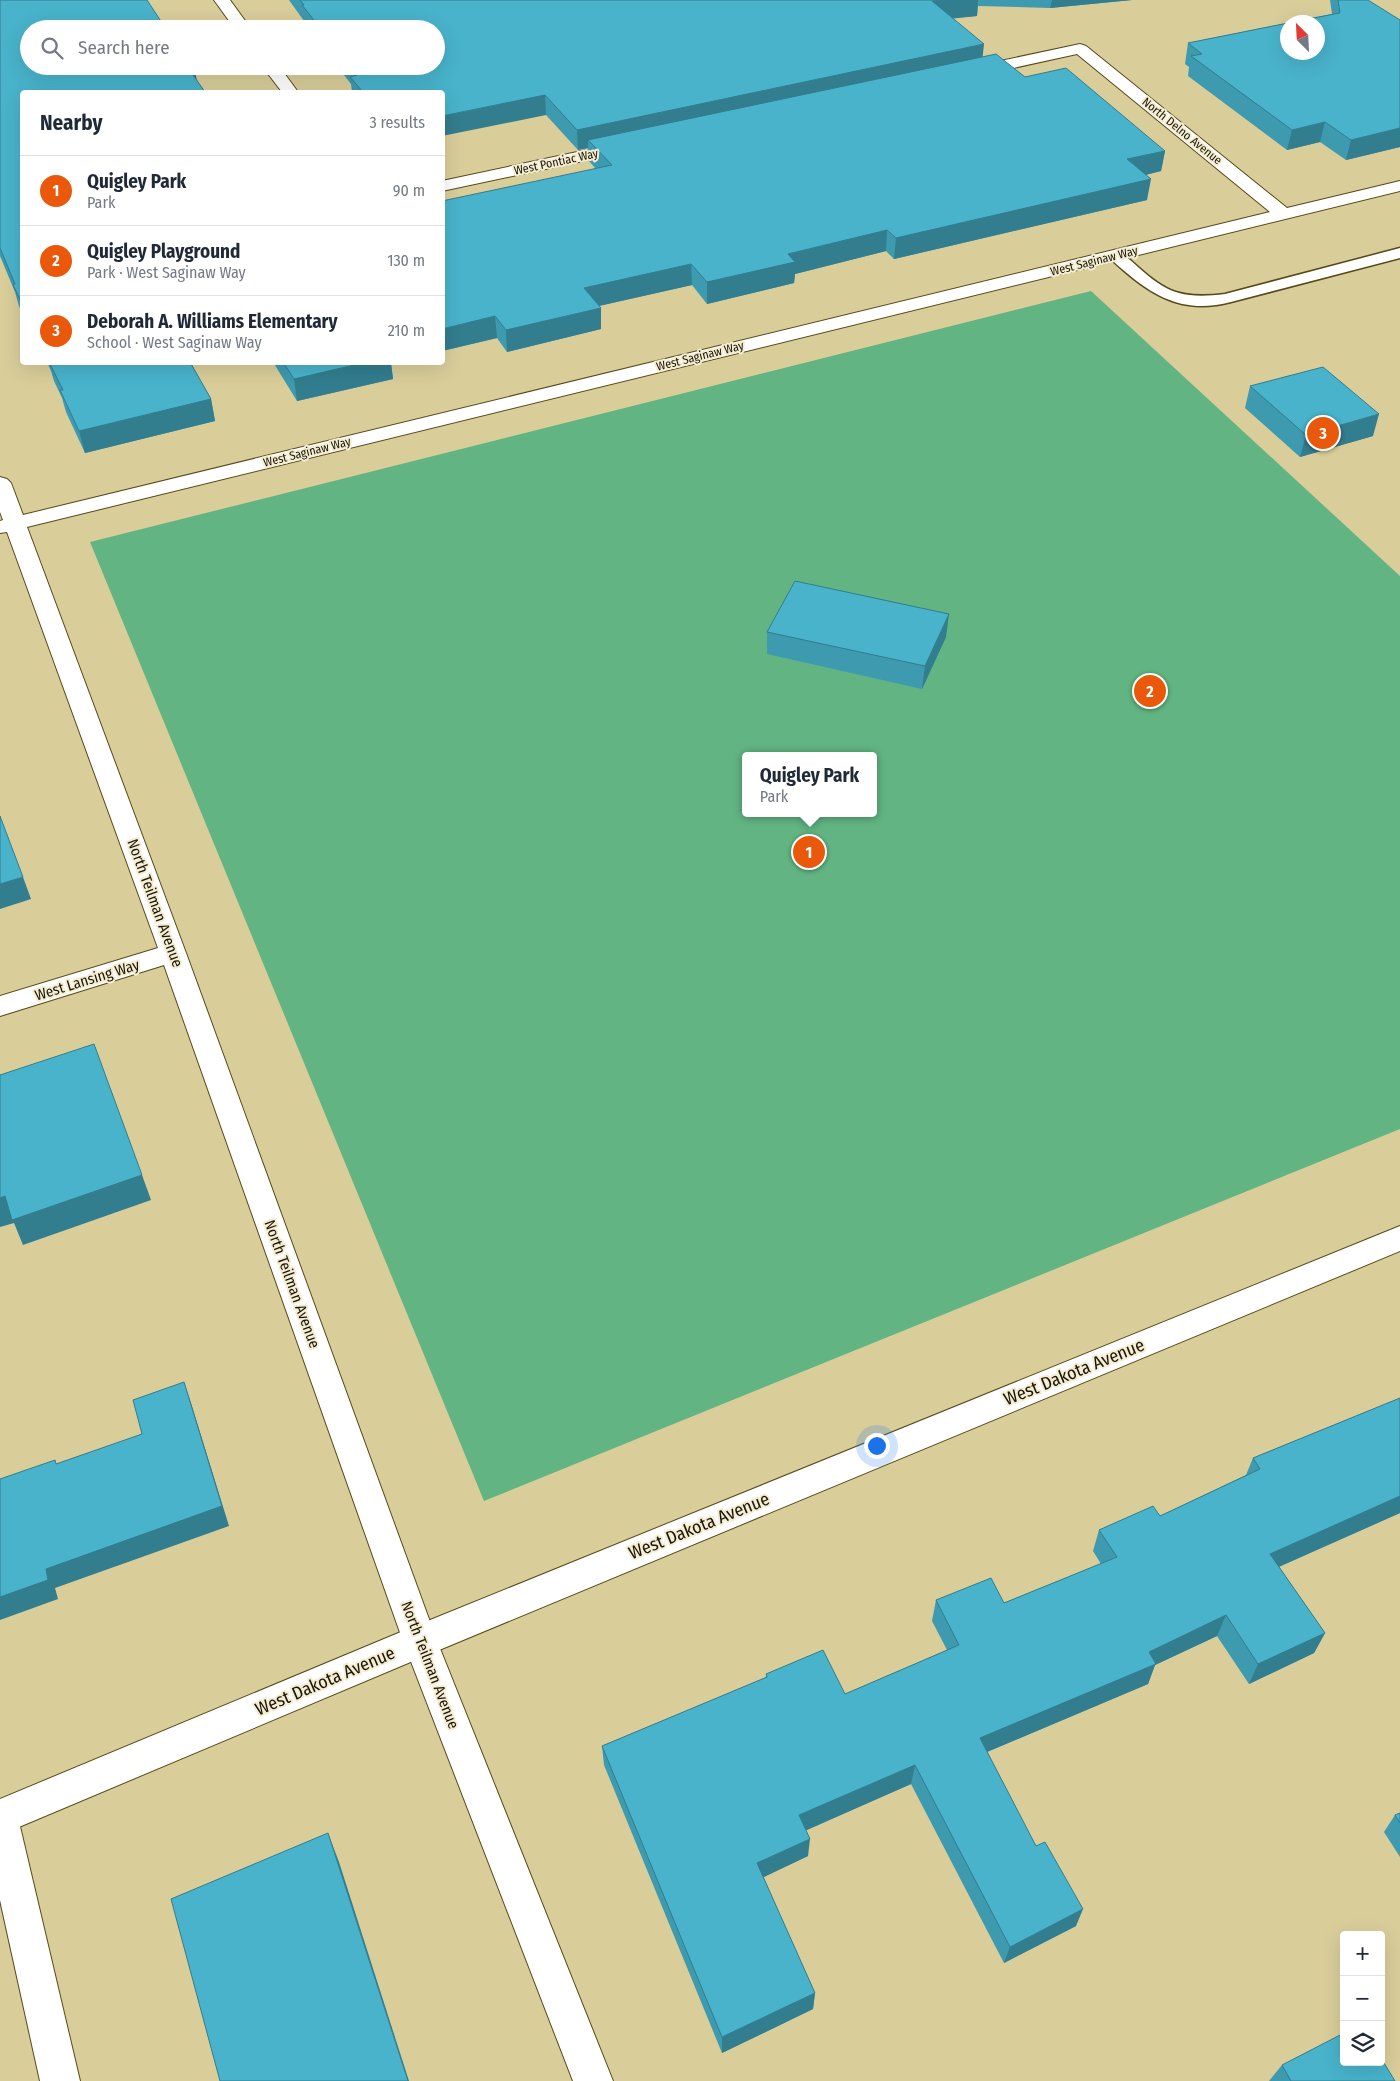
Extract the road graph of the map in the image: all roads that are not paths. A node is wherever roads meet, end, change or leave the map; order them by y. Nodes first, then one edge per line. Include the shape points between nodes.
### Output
1 (222, 0) edge
2 (236, 20) edge
3 (277, 75) edge
4 (954, 76) edge
5 (288, 90) edge
6 (636, 144) edge
7 (445, 185) edge
8 (1400, 186) edge
9 (1283, 214) junction
10 (1400, 253) edge
11 (1116, 255) junction
12 (0, 483) edge
13 (7, 525) edge
14 (174, 953) junction
15 (0, 1006) edge
16 (1400, 1238) edge
17 (420, 1641) junction
18 (0, 1818) edge
19 (60, 2081) edge
20 (593, 2081) edge

1 - 2 street
3 - 5 street
4 - 9 street, North Delno Avenue via 1080,49
6 - 7 street, West Pontiac Way
8 - 9 street, West Saginaw Way
9 - 11 street, West Saginaw Way
10 - 11 lane via 1204,302 1186,302 1170,297 1144,280
11 - 13 street, West Saginaw Way
12 - 13 street, North Teilman Avenue
13 - 14 street, North Teilman Avenue
14 - 15 street, West Lansing Way
14 - 17 street, North Teilman Avenue
16 - 17 street, West Dakota Avenue
17 - 18 street, West Dakota Avenue
17 - 20 street, North Teilman Avenue
18 - 19 street

